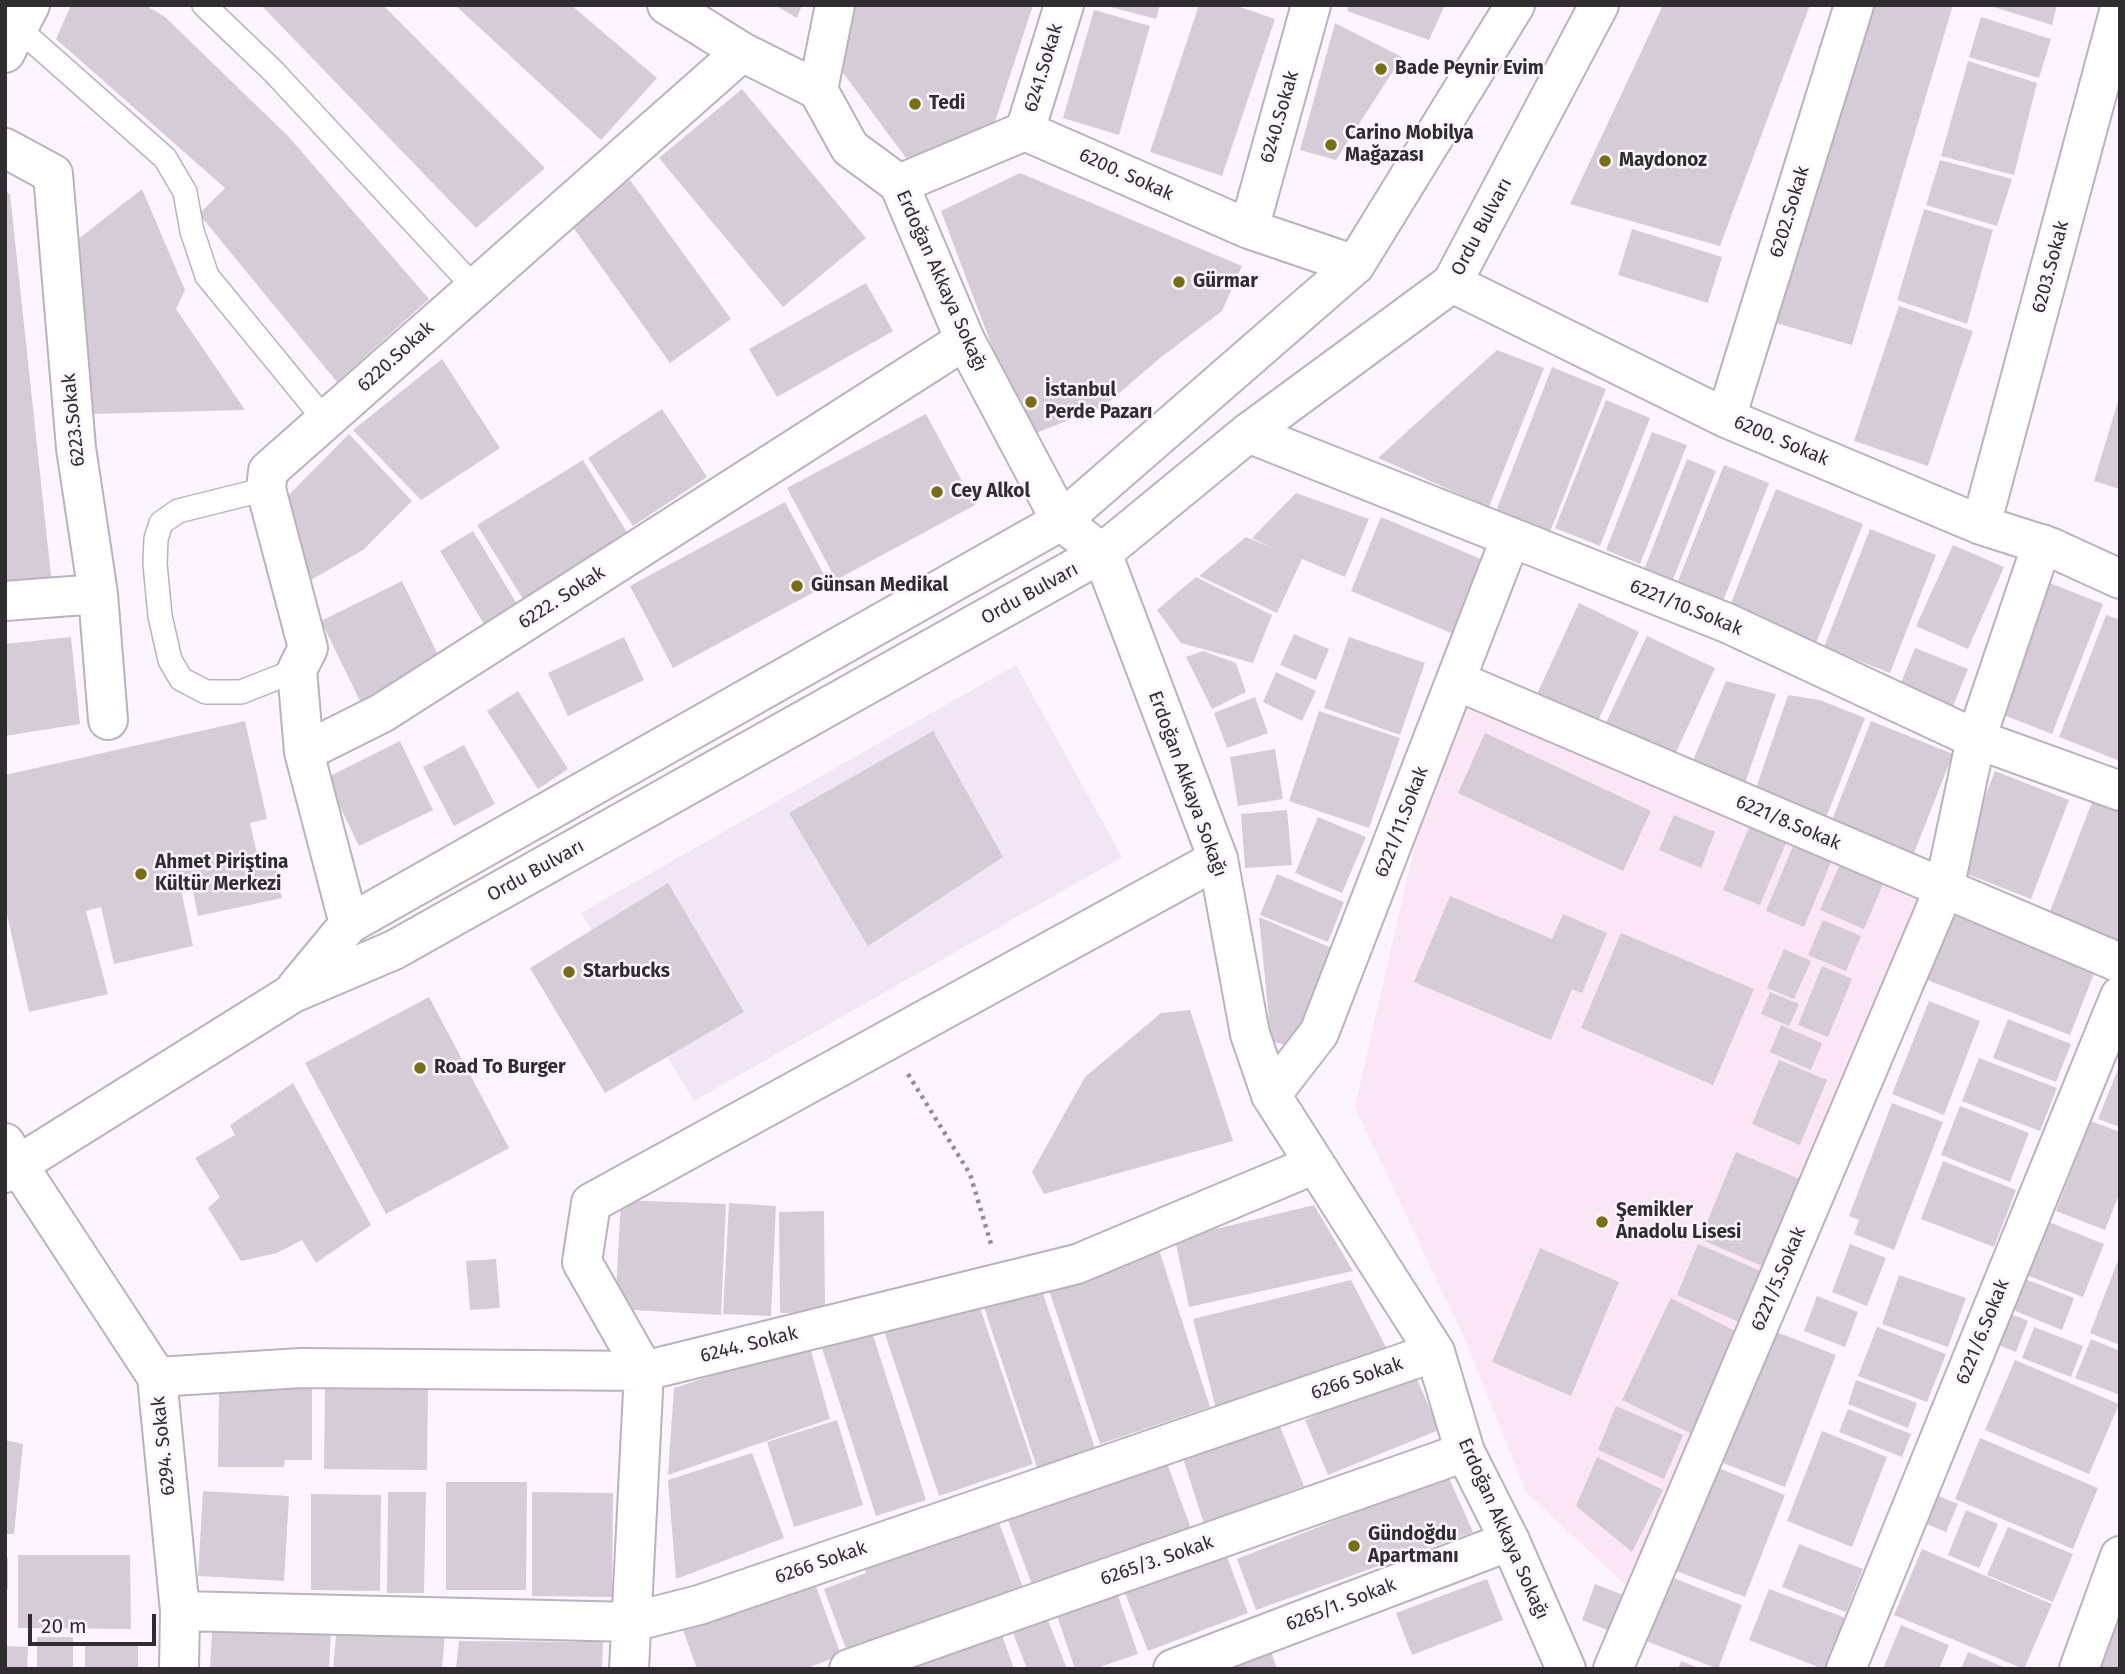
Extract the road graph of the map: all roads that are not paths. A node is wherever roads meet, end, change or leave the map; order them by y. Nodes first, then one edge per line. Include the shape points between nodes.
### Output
1 (204, 5) edge
2 (667, 5) edge
3 (835, 5) edge
4 (1064, 5) edge
5 (1311, 5) edge
6 (1515, 5) edge
7 (1599, 5) edge
8 (1854, 5) edge
9 (2120, 8) edge
10 (18, 29) edge
11 (742, 51) junction
12 (818, 90) junction
13 (1025, 131) junction
14 (5, 148) edge
15 (899, 184) junction
16 (1249, 229) junction
17 (1355, 265) junction
18 (1452, 283) junction
19 (475, 288) junction
20 (965, 340) junction
21 (1726, 418) junction
22 (325, 421) junction
23 (1248, 433) junction
24 (266, 489) junction
25 (1061, 521) junction
26 (1982, 525) junction
27 (1511, 537) junction
28 (2042, 544) junction
29 (1102, 553) junction
30 (2120, 579) edge
31 (98, 594) junction
32 (5, 601) edge
33 (298, 670) junction
34 (1457, 681) junction
35 (108, 720) dead end
36 (1976, 739) junction
37 (304, 752) junction
38 (2120, 791) edge
39 (1218, 859) junction
40 (1944, 889) junction
41 (349, 923) junction
42 (2120, 963) edge
43 (293, 993) junction
44 (2120, 996) edge
45 (1270, 1095) junction
46 (9, 1160) edge
47 (1314, 1165) junction
48 (1436, 1352) junction
49 (644, 1371) junction
50 (157, 1377) junction
51 (1465, 1452) junction
52 (1510, 1541) junction
53 (2120, 1556) edge
54 (2113, 1596) edge
55 (180, 1611) junction
56 (632, 1622) junction
57 (179, 1669) edge
58 (629, 1669) edge
59 (849, 1669) edge
60 (1173, 1669) edge
61 (1566, 1669) edge
62 (1613, 1669) edge
63 (1846, 1669) edge
64 (2079, 1669) edge

1 - 19 lane via 273,71
2 - 11 street
3 - 12 street
4 - 13 street, 6241.Sokak
5 - 16 street, 6240.Sokak
6 - 17 street, Ordu Bulvarı
7 - 18 street, Ordu Bulvarı
8 - 21 street, 6202.Sokak
9 - 26 street, 6203.Sokak
10 - 22 lane via 165,158 185,192 192,232 208,276
11 - 12 street
11 - 19 street, 6220.Sokak
12 - 15 street, Erdoğan Akkaya Sokağı via 850,148
13 - 15 street
13 - 16 street, 6200. Sokak
14 - 31 street, 6223.Sokak via 53,174 76,447
15 - 20 street, Erdoğan Akkaya Sokağı
16 - 17 street, 6200. Sokak
17 - 25 street, Ordu Bulvarı
18 - 21 street, 6200. Sokak
18 - 23 street, Ordu Bulvarı
19 - 22 street, 6220.Sokak
20 - 25 street, Erdoğan Akkaya Sokağı
20 - 37 street, 6222. Sokak via 382,713
21 - 26 street, 6200. Sokak
22 - 24 street, 6220.Sokak via 268,471
23 - 27 street, 6221/10.Sokak
23 - 29 street, Ordu Bulvarı
24 - 33 street via 308,648
24 - 33 lane via 178,511 161,523 155,564 160,616 170,660 181,679 206,692 242,692
25 - 29 street, Erdoğan Akkaya Sokağı
25 - 41 street, Ordu Bulvarı
26 - 28 street, 6200. Sokak
27 - 34 street, 6221/11.Sokak
27 - 36 street, 6221/10.Sokak via 1727,623
28 - 30 street, 6200. Sokak
28 - 36 street, 6221/5.Sokak
29 - 39 street, Erdoğan Akkaya Sokağı
29 - 43 street, Ordu Bulvarı via 394,950
31 - 32 street
31 - 35 street, 6223.Sokak
33 - 37 street
34 - 40 street, 6221/8.Sokak
34 - 45 street, 6221/11.Sokak via 1320,1033
36 - 38 street, 6221/10.Sokak
36 - 40 street, 6221/5.Sokak
37 - 41 street
39 - 45 street, Erdoğan Akkaya Sokağı via 1250,1034
39 - 49 street via 591,1203 582,1262
40 - 42 street, 6221/8.Sokak
40 - 62 street, 6221/5.Sokak
41 - 43 street, Ordu Bulvarı
43 - 46 street, Ordu Bulvarı
44 - 63 street, 6221/6.Sokak
45 - 47 street, Erdoğan Akkaya Sokağı
46 - 50 street, 6294. Sokak
47 - 48 street, Erdoğan Akkaya Sokağı
47 - 49 street, 6244. Sokak via 1076,1264
48 - 51 street, Erdoğan Akkaya Sokağı
48 - 56 street, 6266 Sokak via 699,1605
49 - 50 street, 6244. Sokak via 301,1368
49 - 56 street
50 - 55 street, 6294. Sokak
51 - 52 street, Erdoğan Akkaya Sokağı
51 - 59 street, 6265/3. Sokak
52 - 60 street, 6265/1. Sokak
52 - 61 street, Erdoğan Akkaya Sokağı
53 - 54 street
54 - 64 street
55 - 56 street, 6266 Sokak
55 - 57 street, 6294. Sokak
56 - 58 street

